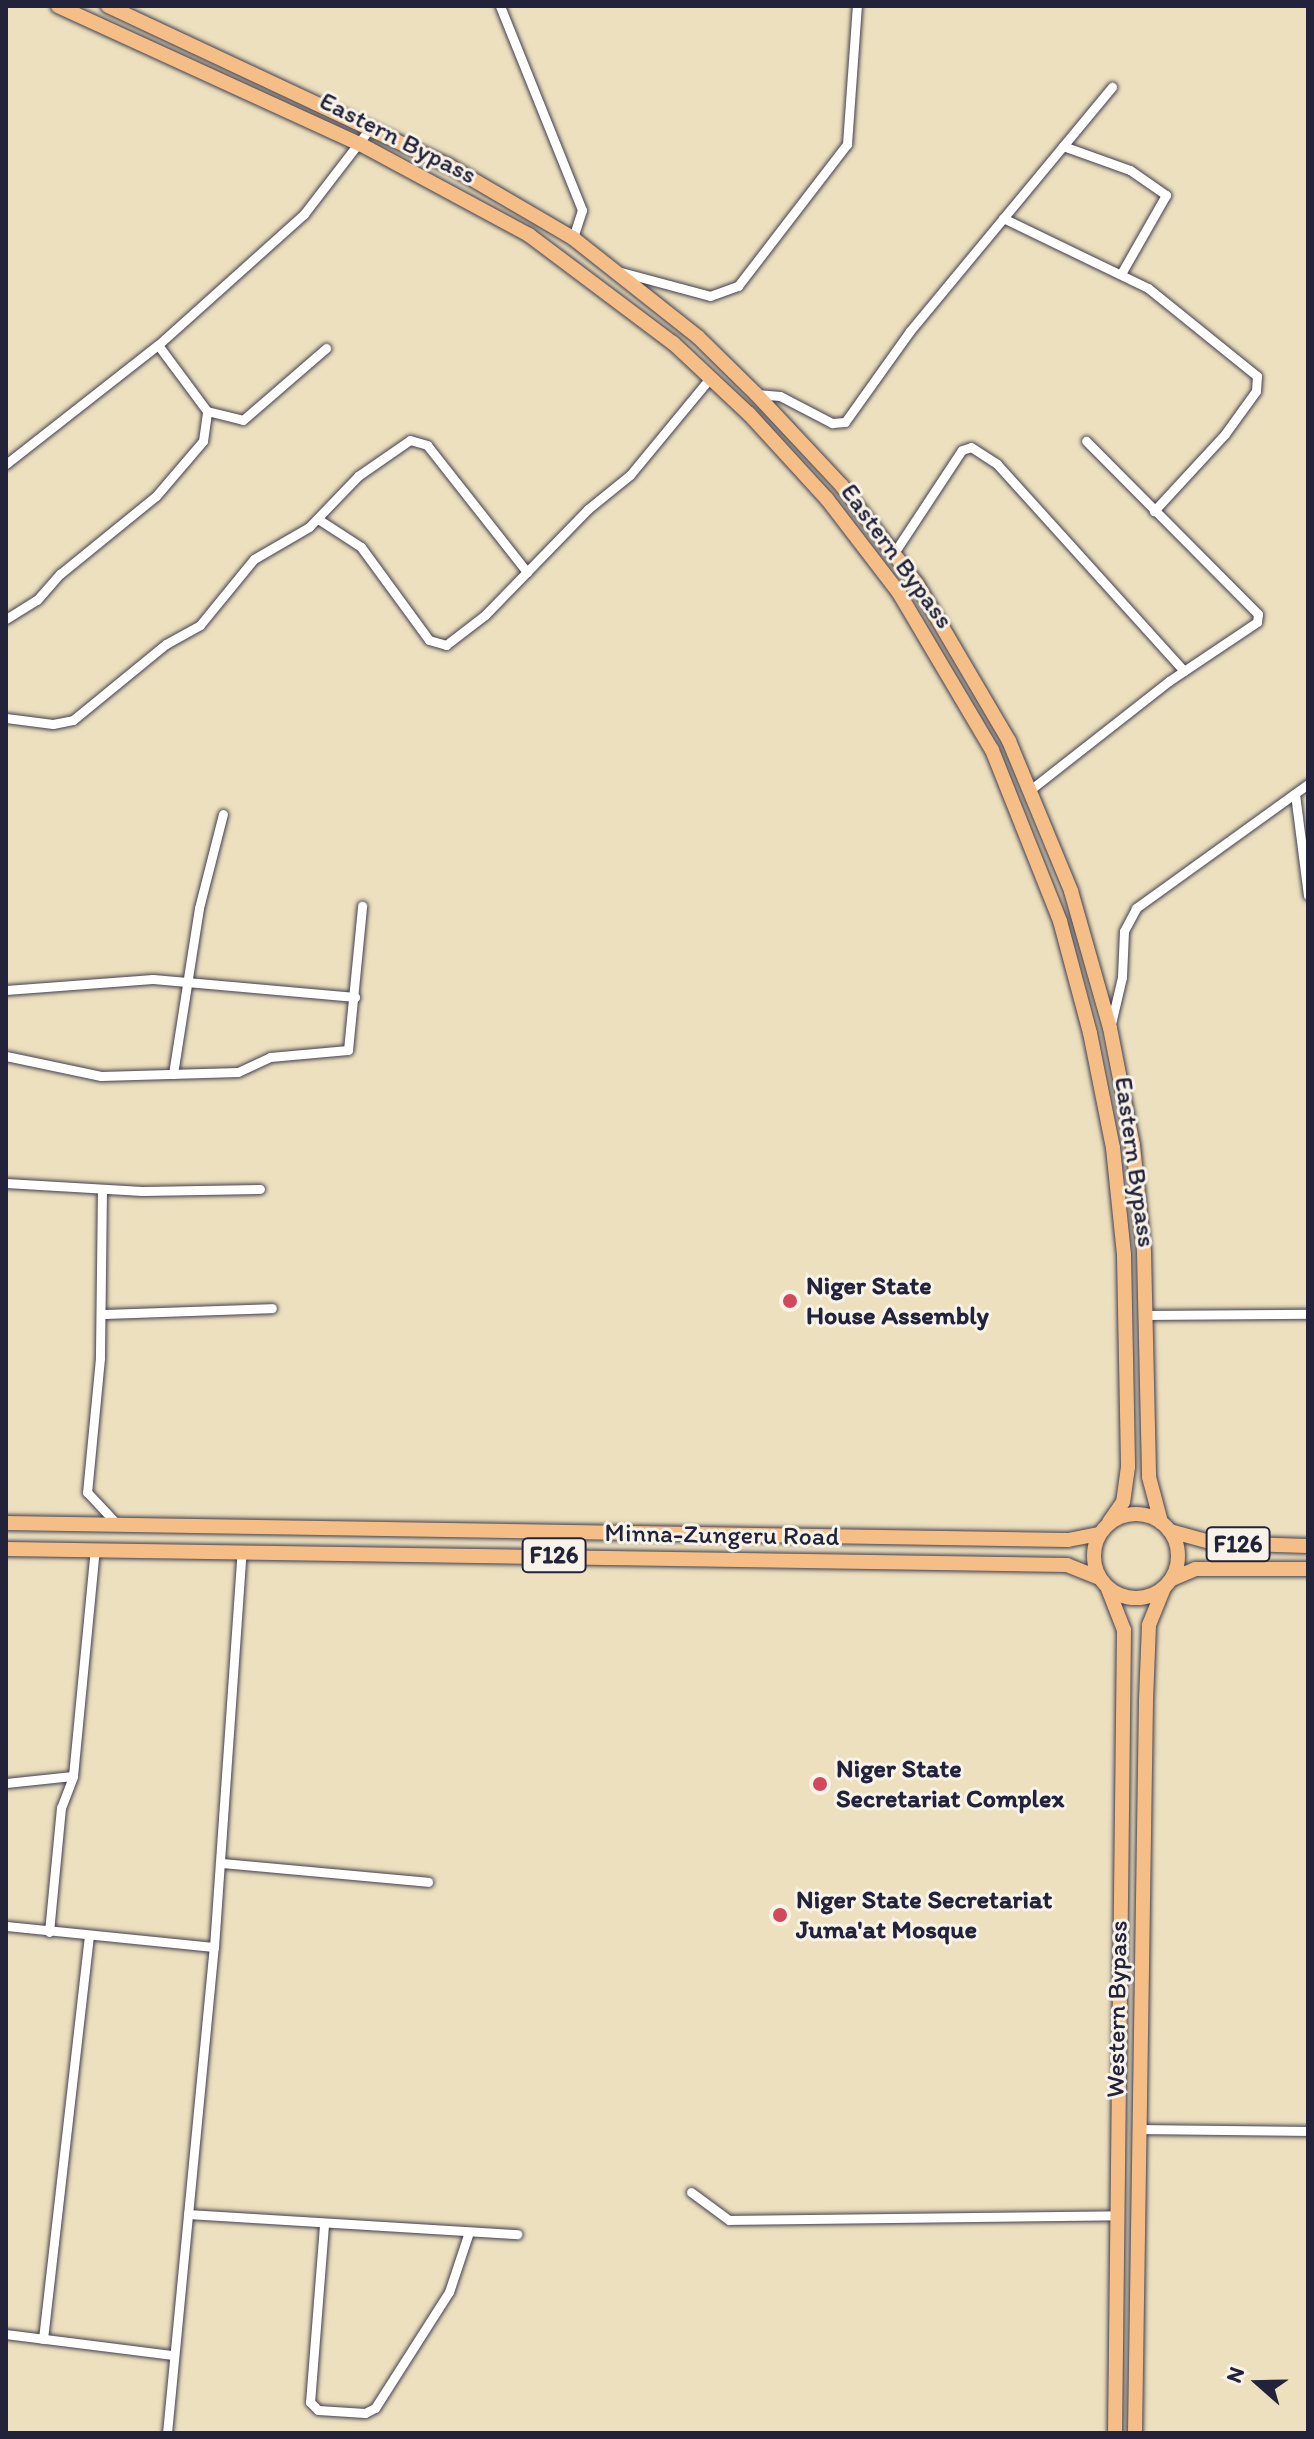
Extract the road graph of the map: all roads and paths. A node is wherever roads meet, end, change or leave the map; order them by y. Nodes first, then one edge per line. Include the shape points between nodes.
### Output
1 (58, 6) edge
2 (108, 6) edge
3 (500, 6) edge
4 (857, 6) edge
5 (1112, 87) dead end
6 (371, 127) junction
7 (360, 144) junction
8 (1063, 146) junction
9 (1003, 218) junction
10 (573, 238) junction
11 (618, 271) junction
12 (1122, 272) junction
13 (158, 345) junction
14 (326, 348) dead end
15 (710, 378) junction
16 (756, 394) junction
17 (207, 411) junction
18 (1086, 441) dead end
19 (6, 464) edge
20 (1154, 511) junction
21 (318, 519) junction
22 (894, 553) junction
23 (527, 572) junction
24 (6, 619) edge
25 (1184, 671) junction
26 (6, 718) edge
27 (1308, 784) edge
28 (1030, 790) junction
29 (1295, 794) junction
30 (223, 814) dead end
31 (1308, 895) edge
32 (362, 906) dead end
33 (187, 982) junction
34 (6, 990) edge
35 (355, 997) junction
36 (1110, 1028) junction
37 (6, 1056) edge
38 (173, 1074) junction
39 (6, 1183) edge
40 (102, 1189) junction
41 (260, 1189) dead end
42 (272, 1308) dead end
43 (102, 1314) junction
44 (1308, 1314) edge
45 (1147, 1315) junction
46 (6, 1523) edge
47 (116, 1523) junction
48 (1166, 1526) junction
49 (1104, 1528) junction
50 (460, 1532) junction
51 (1308, 1546) edge
52 (6, 1549) edge
53 (95, 1549) junction
54 (242, 1550) junction
55 (460, 1554) junction
56 (1308, 1569) edge
57 (1104, 1584) junction
58 (1168, 1584) junction
59 (73, 1776) junction
60 (6, 1783) edge
61 (221, 1863) junction
62 (428, 1882) dead end
63 (6, 1926) edge
64 (49, 1932) junction
65 (89, 1937) junction
66 (214, 1947) junction
67 (1140, 2129) junction
68 (1308, 2131) edge
69 (691, 2192) dead end
70 (188, 2214) junction
71 (1118, 2215) junction
72 (324, 2225) junction
73 (469, 2232) junction
74 (517, 2234) dead end
75 (6, 2334) edge
76 (43, 2339) junction
77 (173, 2355) junction
78 (167, 2433) edge
79 (1115, 2433) edge
80 (1135, 2433) edge

1 - 7 main road, Eastern Bypass
2 - 6 main road, Eastern Bypass
3 - 10 street via 582,210
4 - 11 street via 847,144 738,286 710,296
5 - 8 street
6 - 7 street
6 - 10 main road, Eastern Bypass
7 - 13 street via 304,214
7 - 15 main road, Eastern Bypass via 529,235 605,289
8 - 9 street
8 - 12 street via 1130,170 1166,195
9 - 12 street
9 - 16 street via 910,331 845,422 832,423 780,396
10 - 11 main road, Eastern Bypass
11 - 16 main road, Eastern Bypass
12 - 20 street via 1257,376 1259,384 1225,434
13 - 17 street
13 - 19 street
14 - 17 street via 243,420
15 - 23 street via 630,475
15 - 49 main road, Eastern Bypass via 789,455 899,593 992,750 1060,921 1113,1148 1124,1255 1128,1467 1123,1502
16 - 22 main road, Eastern Bypass via 832,474
17 - 24 street via 203,441 166,486 60,574 37,600
18 - 20 street
20 - 25 street via 1258,614 1257,622
21 - 23 street via 361,547 429,640 439,646 485,615
21 - 23 street via 383,456 415,440 427,445
21 - 26 street via 254,559 200,625 166,644 73,720 53,724
22 - 25 street via 962,450 971,447 997,464
22 - 28 main road, Eastern Bypass via 970,670
25 - 28 street
27 - 29 street
28 - 36 main road, Eastern Bypass via 1074,901
29 - 31 street
29 - 36 street via 1136,908 1124,931 1122,977
30 - 33 street via 201,896
32 - 35 street
33 - 34 street via 153,979
33 - 35 street
33 - 38 street
35 - 38 street via 348,1050 270,1057 238,1072
36 - 45 main road, Eastern Bypass via 1133,1145
37 - 38 street via 101,1076
39 - 40 street
40 - 41 street
40 - 43 street
42 - 43 street
43 - 47 street via 87,1492
44 - 45 street
45 - 48 main road, Eastern Bypass via 1149,1477
46 - 47 main road, Minna-Zungeru Road / F126
47 - 50 main road, Minna-Zungeru Road / F126
48 - 49 main road, F126 via 1135,1513
48 - 51 main road, F126 via 1214,1543
48 - 58 main road, F126 via 1178,1554
49 - 50 main road, Minna-Zungeru Road / F126 via 1068,1540
49 - 57 main road via 1094,1548
50 - 55 main road
52 - 53 main road, Minna-Zungeru Road / F126
53 - 54 main road, Minna-Zungeru Road / F126
53 - 59 street
54 - 55 main road, Minna-Zungeru Road / F126
54 - 61 street
55 - 57 main road, Minna-Zungeru Road / F126 via 1067,1565
56 - 58 main road, F126 via 1195,1569
57 - 58 main road, F126 via 1136,1599
57 - 71 main road, Western Bypass via 1124,1630
58 - 67 main road, Western Bypass via 1149,1625
59 - 60 street
59 - 64 street via 61,1808
61 - 62 street
61 - 66 street
63 - 64 street
64 - 65 street
65 - 66 street
65 - 76 street
66 - 70 street
67 - 68 street
67 - 80 main road, Western Bypass
69 - 71 street via 729,2220
70 - 72 street
70 - 77 street
71 - 79 main road, Western Bypass
72 - 73 street
72 - 73 street via 310,2402 318,2410 365,2413 375,2408 449,2292
73 - 74 street
75 - 76 street
76 - 77 street
77 - 78 street

